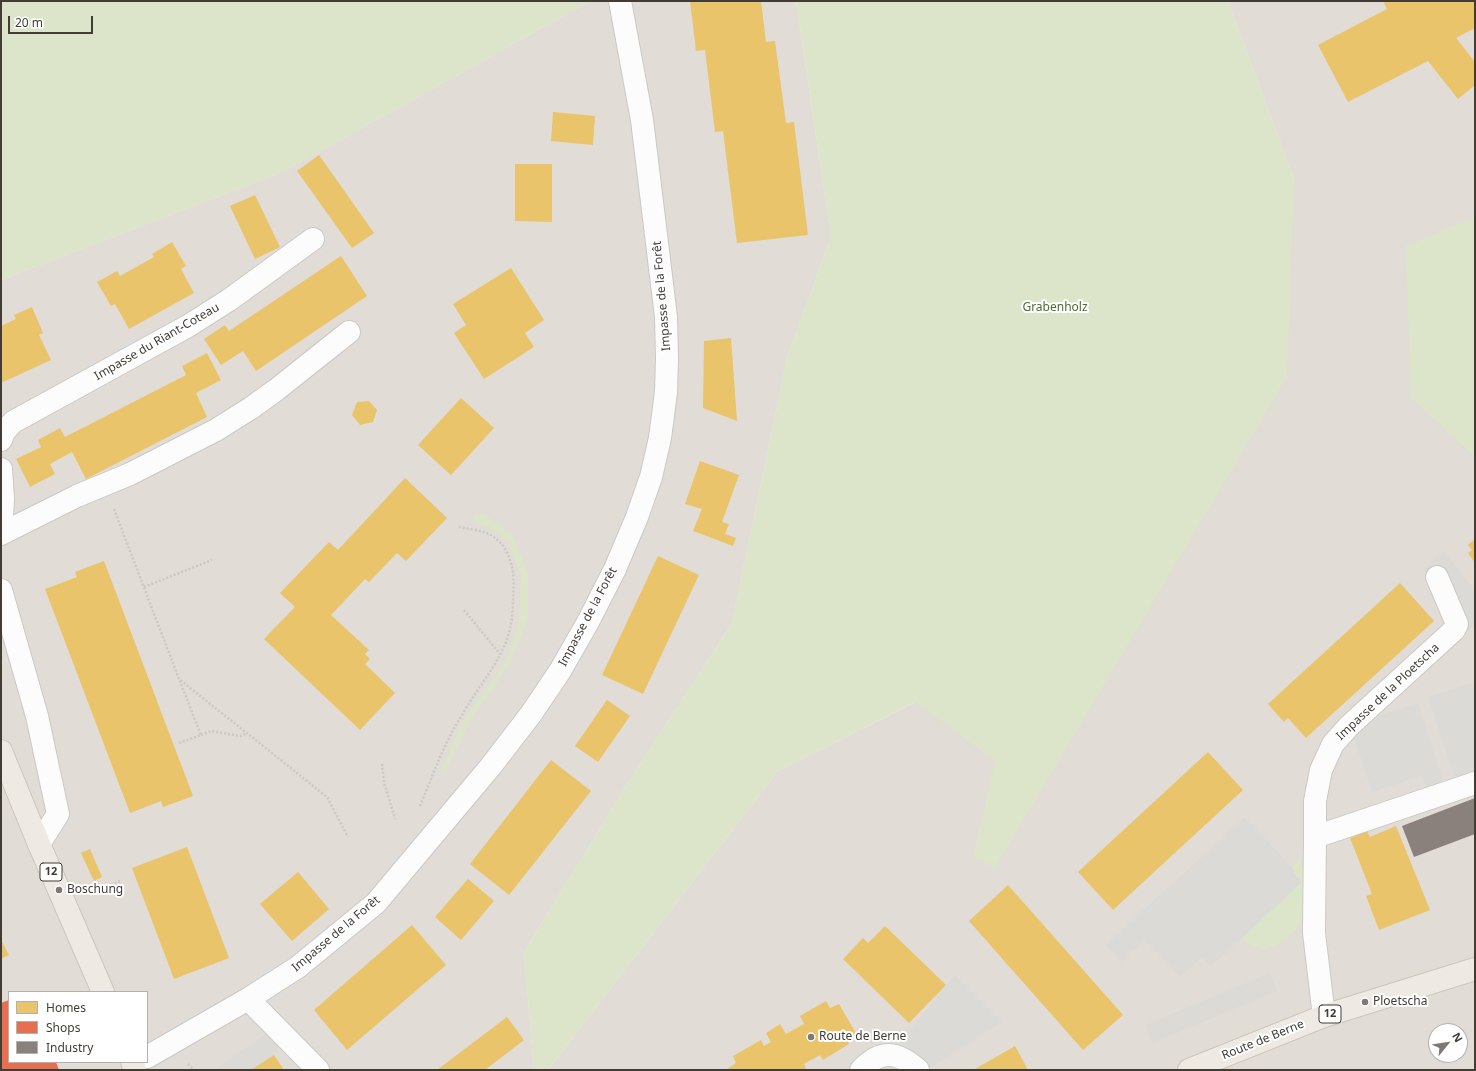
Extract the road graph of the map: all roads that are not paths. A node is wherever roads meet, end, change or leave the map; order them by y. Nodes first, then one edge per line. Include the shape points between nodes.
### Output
1 (620, 1) edge
2 (313, 239) dead end
3 (349, 332) dead end
4 (1, 440) edge
5 (1, 469) edge
6 (1, 534) edge
7 (1437, 577) dead end
8 (1, 590) edge
9 (1, 751) edge
10 (1475, 784) edge
11 (1315, 837) junction
12 (39, 844) junction
13 (1475, 969) edge
14 (104, 991) edge
15 (248, 999) junction
16 (1324, 1016) junction
17 (148, 1057) edge
18 (318, 1070) edge
19 (861, 1070) edge
20 (918, 1070) edge
21 (1188, 1070) edge

1 - 15 street, Impasse de la Forêt via 642,120 666,317 666,392 660,438 651,478 637,517 588,622 560,671 491,766 376,903 298,967
2 - 4 street, Impasse du Riant-Coteau via 229,300 188,326 13,422
3 - 6 street via 276,390 216,430 130,474 77,496
5 - 6 street via 4,499
7 - 11 street, Impasse de la Ploetscha via 1457,624 1454,630 1349,726 1333,744 1321,770 1315,801
8 - 12 street via 37,716 58,814
9 - 12 main road, 12
10 - 11 street
11 - 16 street, Impasse de la Ploetscha via 1314,933
12 - 14 main road, 12
13 - 16 main road, Route de Berne / 12
15 - 17 street, Impasse de la Forêt
15 - 18 street
16 - 21 main road, Route de Berne / 12
19 - 20 street via 872,1059 888,1055 907,1061

